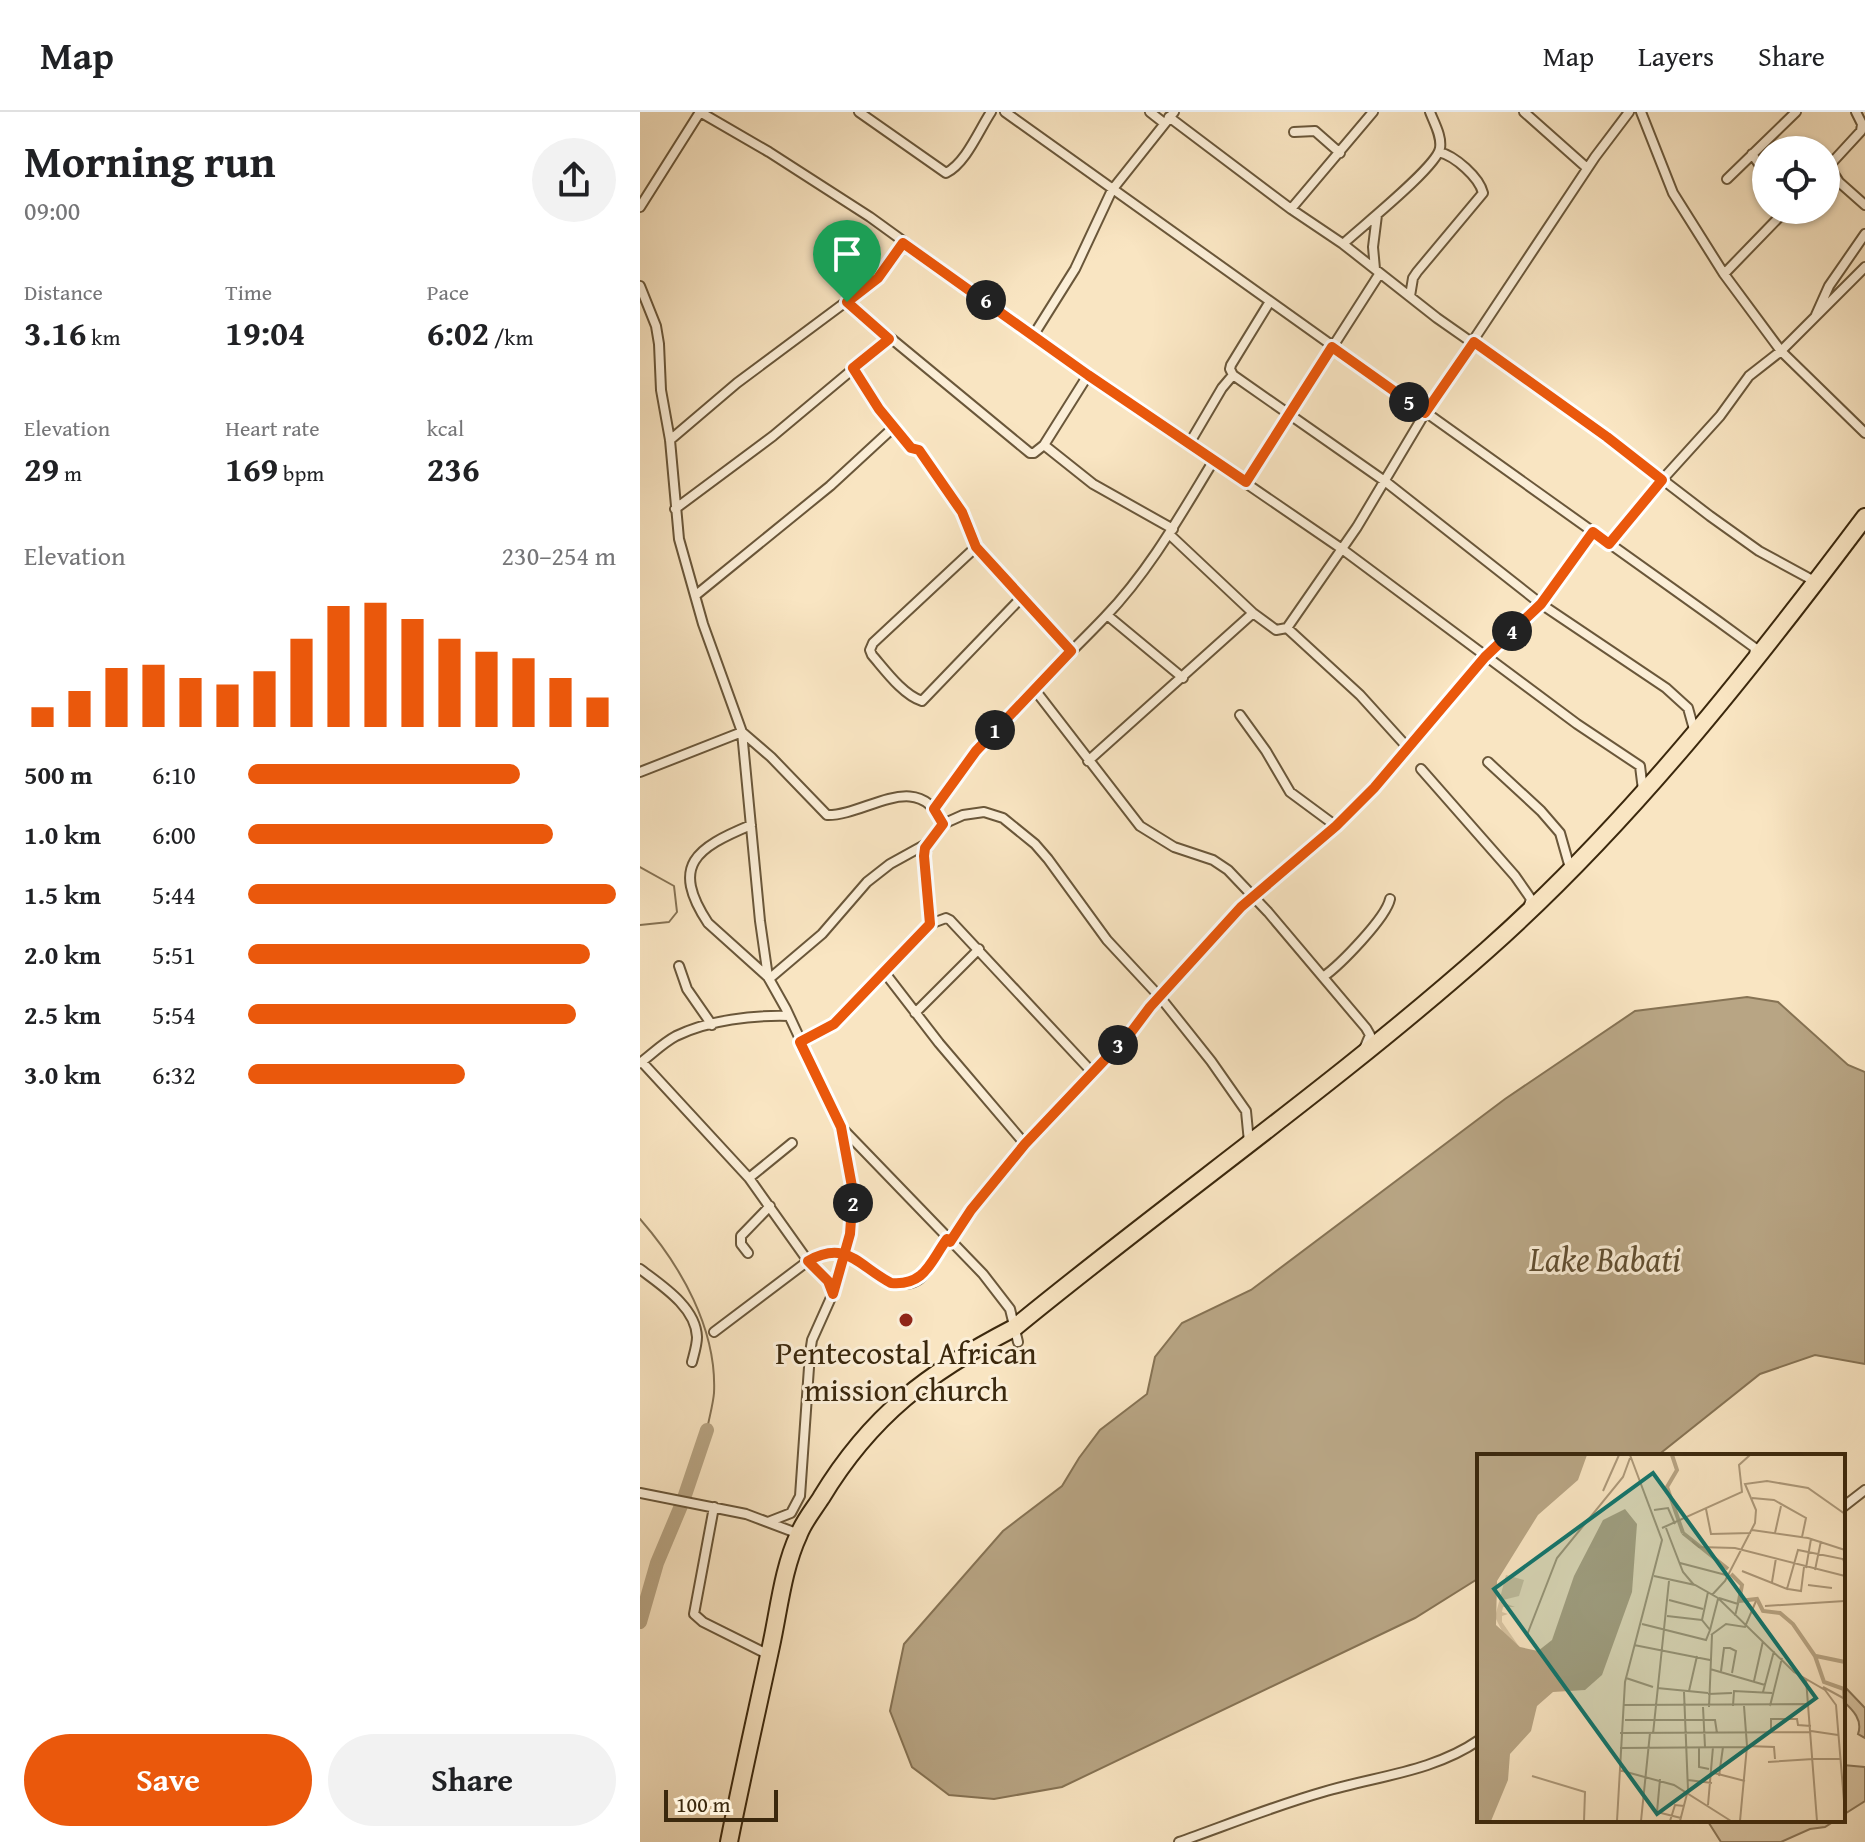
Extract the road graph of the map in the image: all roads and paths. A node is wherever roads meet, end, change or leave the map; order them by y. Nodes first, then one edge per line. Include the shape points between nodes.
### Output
1 (700, 112) edge
2 (859, 112) edge
3 (991, 112) edge
4 (1005, 112) edge
5 (1150, 112) edge
6 (1373, 112) edge
7 (1430, 112) edge
8 (1524, 112) edge
9 (1629, 112) edge
10 (1641, 112) edge
11 (1796, 112) edge
12 (1856, 112) edge
13 (1169, 117) edge
14 (1294, 132) dead end
15 (1771, 136) edge
16 (1862, 137) edge
17 (1439, 152) junction
18 (1340, 153) junction
19 (1752, 154) edge
20 (1840, 156) edge
21 (1587, 168) junction
22 (1727, 179) dead end
23 (1840, 183) edge
24 (1112, 190) junction
25 (1865, 205) edge
26 (640, 207) edge
27 (1291, 209) junction
28 (1377, 215) junction
29 (1772, 224) edge
30 (1865, 234) edge
31 (903, 243) junction
32 (1343, 244) junction
33 (1865, 267) edge
34 (1377, 271) junction
35 (1724, 274) junction
36 (640, 286) edge
37 (1410, 296) junction
38 (847, 302) junction
39 (1269, 303) junction
40 (1814, 319) junction
41 (1033, 336) junction
42 (889, 339) junction
43 (1474, 342) junction
44 (1332, 347) junction
45 (1781, 351) junction
46 (853, 368) junction
47 (1088, 375) junction
48 (1233, 375) junction
49 (1425, 413) junction
50 (1289, 414) junction
51 (894, 427) junction
52 (1865, 433) edge
53 (670, 440) junction
54 (1189, 444) junction
55 (1044, 445) junction
56 (1214, 460) junction
57 (1662, 480) junction
58 (1246, 482) junction
59 (1386, 482) junction
60 (675, 509) junction
61 (1865, 517) edge
62 (1171, 531) junction
63 (1593, 532) junction
64 (1609, 544) junction
65 (976, 547) junction
66 (1342, 549) junction
67 (1816, 582) junction
68 (696, 595) junction
69 (1022, 597) junction
70 (1541, 604) junction
71 (1253, 613) junction
72 (1107, 615) junction
73 (1287, 628) junction
74 (1071, 651) junction
75 (1485, 657) junction
76 (1754, 663) junction
77 (1183, 678) junction
78 (1035, 690) junction
79 (1240, 715) dead end
80 (742, 732) junction
81 (1695, 734) junction
82 (1408, 748) junction
83 (1088, 761) junction
84 (1488, 762) dead end
85 (1421, 769) dead end
86 (640, 772) edge
87 (1643, 790) junction
88 (934, 809) junction
89 (943, 824) junction
90 (751, 825) junction
91 (1336, 826) junction
92 (929, 843) junction
93 (1570, 869) junction
94 (1253, 897) junction
95 (1390, 899) dead end
96 (1523, 916) junction
97 (930, 924) junction
98 (979, 949) junction
99 (679, 966) dead end
100 (885, 973) junction
101 (1323, 977) junction
102 (769, 978) junction
103 (1160, 997) junction
104 (915, 1013) junction
105 (789, 1016) junction
106 (712, 1025) junction
107 (800, 1042) junction
108 (1362, 1053) junction
109 (641, 1063) edge
110 (1092, 1072) junction
111 (841, 1127) junction
112 (1249, 1142) junction
113 (792, 1143) dead end
114 (1025, 1144) junction
115 (749, 1178) junction
116 (770, 1206) junction
117 (949, 1240) junction
118 (748, 1253) dead end
119 (845, 1253) junction
120 (808, 1261) junction
121 (640, 1269) edge
122 (833, 1294) junction
123 (714, 1332) dead end
124 (1016, 1335) junction
125 (692, 1362) dead end
126 (1865, 1490) edge
127 (640, 1493) edge
128 (1845, 1505) edge
129 (714, 1507) junction
130 (768, 1522) junction
131 (799, 1534) junction
132 (769, 1655) junction
133 (1477, 1741) edge
134 (729, 1842) edge
135 (1179, 1842) edge

1 - 26 street
1 - 31 street
2 - 3 street via 946,173
4 - 24 street
5 - 13 street
6 - 18 street
7 - 17 street
8 - 21 street
9 - 21 street
10 - 35 street via 1673,193
11 - 15 street
12 - 16 street
13 - 24 street
13 - 27 street
14 - 18 street via 1315,131
16 - 20 street
17 - 28 street
17 - 37 street via 1455,160 1483,193 1417,272
18 - 27 street
19 - 22 street
21 - 43 street
23 - 25 street
24 - 39 street
24 - 41 street via 1075,269
27 - 32 street
28 - 32 street
28 - 34 street
29 - 35 street
30 - 40 street via 1829,286
31 - 38 street via 878,278
31 - 41 street
32 - 34 street
33 - 40 street
34 - 37 street
34 - 44 street
35 - 45 street
36 - 53 street via 656,326
37 - 43 street
38 - 42 street
38 - 53 street
39 - 44 street
39 - 48 street via 1231,365
40 - 45 street
41 - 47 street
42 - 46 street
42 - 55 street via 1030,453
43 - 49 street
43 - 57 street
44 - 49 street
44 - 50 street
45 - 52 street
45 - 57 street via 1749,376
46 - 51 street
46 - 60 street
47 - 54 street
47 - 55 street
48 - 50 street
48 - 54 street
49 - 59 street
49 - 63 street
50 - 58 street
50 - 59 street
51 - 65 street via 919,450 950,494
51 - 68 street
53 - 60 street
54 - 56 street
55 - 62 street via 1093,484
56 - 58 street
56 - 62 street
57 - 64 street
57 - 67 street via 1759,551
58 - 66 street
59 - 66 street
59 - 70 street
60 - 68 street
61 - 67 highway
62 - 71 street
62 - 72 street
63 - 64 street
63 - 70 street
64 - 76 street via 1755,648
65 - 69 street
65 - 69 street via 873,643 872,655 893,679 922,701
66 - 73 street
66 - 75 street
67 - 76 highway
68 - 80 street
69 - 74 street
70 - 75 street
70 - 81 street via 1666,688 1688,708
71 - 73 street via 1276,630
71 - 77 street
72 - 74 street
72 - 77 street
73 - 82 street
74 - 78 street
75 - 82 street
75 - 87 street via 1640,766
76 - 81 highway
77 - 83 street
78 - 83 street
78 - 88 street via 976,751
79 - 91 street via 1290,792
80 - 86 street
80 - 88 street via 827,815 899,795
80 - 90 street
81 - 87 highway
82 - 91 street
83 - 94 street via 1140,826 1174,847 1221,865
84 - 93 street via 1560,833
85 - 96 street via 1527,891 1531,899
87 - 93 highway
88 - 89 street
89 - 92 street
89 - 103 street via 984,812 1019,830 1048,859 1114,949
90 - 102 street
90 - 102 street via 720,839 694,860 690,881 708,923
91 - 94 street
92 - 97 street via 925,867
92 - 102 street via 867,882 822,934
93 - 96 highway
94 - 101 street
94 - 103 street
95 - 101 street via 1355,947
96 - 108 highway
97 - 98 street via 950,920
97 - 100 street
98 - 104 street
98 - 110 street
99 - 106 street via 691,997
100 - 104 street
100 - 107 street via 834,1024
101 - 108 street via 1370,1035
102 - 105 street
103 - 110 street
103 - 112 street via 1246,1111
104 - 114 street
105 - 106 street
105 - 107 street
106 - 109 street via 675,1037
107 - 111 street
108 - 112 highway
109 - 115 street
110 - 114 street
111 - 117 street
111 - 119 street via 853,1192
112 - 124 highway
113 - 115 street
114 - 117 street
115 - 116 street
116 - 118 street via 741,1236
116 - 120 street
117 - 119 street via 925,1273 899,1284
117 - 124 street via 1005,1301
119 - 120 street
119 - 122 street
120 - 122 street
120 - 123 street
121 - 125 street via 688,1313 697,1339
122 - 130 street via 812,1340 800,1496 791,1513
124 - 131 highway via 967,1352 897,1402 835,1474
126 - 128 street
127 - 129 street
129 - 130 street
129 - 132 street via 694,1614
130 - 131 street
131 - 132 highway
132 - 134 highway
133 - 135 street via 1433,1765 1323,1792

